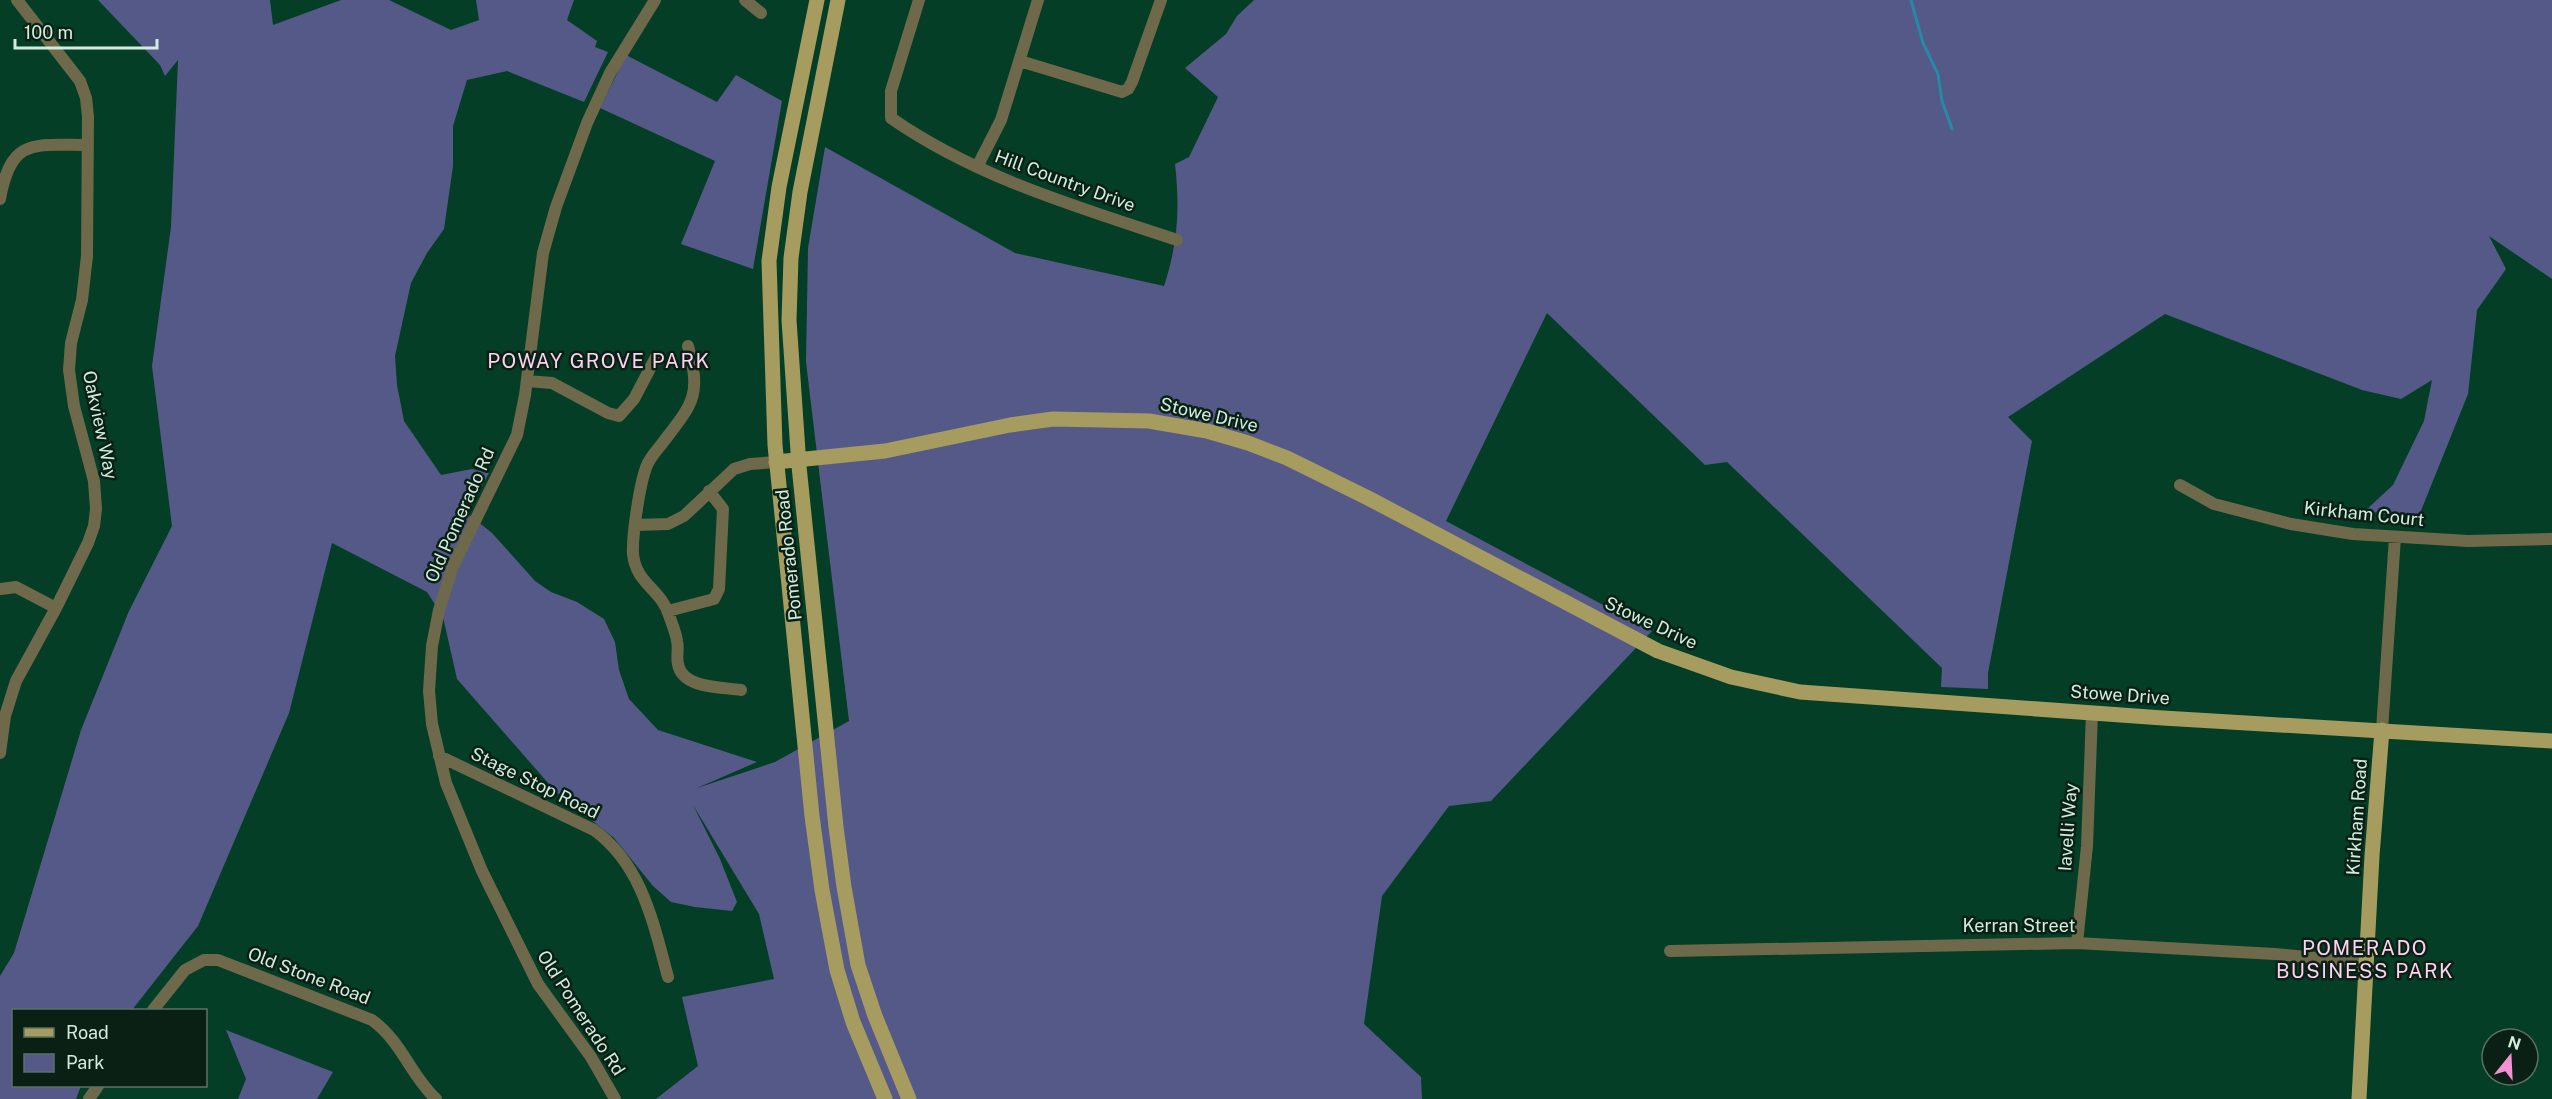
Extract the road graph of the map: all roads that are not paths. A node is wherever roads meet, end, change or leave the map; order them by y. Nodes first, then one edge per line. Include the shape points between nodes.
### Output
1 (17, 0) edge
2 (655, 0) edge
3 (745, 0) edge
4 (817, 0) edge
5 (838, 0) edge
6 (919, 0) edge
7 (1038, 0) edge
8 (1161, 0) edge
9 (761, 13) dead end
10 (1020, 61) junction
11 (88, 145) junction
12 (977, 167) junction
13 (0, 199) edge
14 (1177, 240) dead end
15 (688, 346) dead end
16 (656, 357) dead end
17 (527, 381) junction
18 (799, 460) junction
19 (776, 462) junction
20 (2180, 485) dead end
21 (709, 491) junction
22 (636, 525) junction
23 (2395, 537) junction
24 (2552, 539) edge
25 (1, 589) edge
26 (56, 608) junction
27 (668, 611) junction
28 (741, 690) dead end
29 (2092, 713) junction
30 (2382, 730) junction
31 (2552, 741) edge
32 (0, 753) edge
33 (439, 756) junction
34 (2077, 943) junction
35 (1670, 951) dead end
36 (2367, 963) junction
37 (668, 977) dead end
38 (155, 1009) edge
39 (436, 1099) edge
40 (615, 1099) edge
41 (885, 1099) edge
42 (909, 1099) edge
43 (2359, 1099) edge

1 - 11 street, Oakview Way via 80,81 86,98
2 - 17 street, Old Pomerado Rd via 610,73 556,207 543,253
3 - 9 street
4 - 19 main road, Pomerado Road via 779,187 769,261
5 - 18 main road, Pomerado Road via 809,137 791,258 789,320
6 - 12 street, Hill Country Drive via 891,91 891,118
7 - 10 street
8 - 10 street via 1132,82 1122,92
10 - 12 street via 1001,120
11 - 13 street via 43,145 22,150 12,159
11 - 26 street, Oakview Way via 87,256 69,370 74,406 94,481 96,509 88,543
12 - 14 street, Hill Country Drive via 1024,189
15 - 22 street via 696,383 691,403 648,462 642,477
16 - 17 street via 634,399 619,416 552,383
17 - 33 street, Old Pomerado Rd via 517,435 453,566 438,610 429,691
18 - 19 main road, Stowe Drive
18 - 29 main road, Stowe Drive via 885,451 1053,419 1149,421 1207,431 1287,458 1627,637 1731,677 1800,692
18 - 42 main road, Pomerado Road via 844,887 858,964
19 - 21 street via 734,469
19 - 41 main road, Pomerado Road via 826,920 853,1022
20 - 23 street, Kirkham Court via 2214,504 2291,524
21 - 22 street via 684,516 668,524
21 - 27 street via 723,509 719,589 714,599
22 - 27 street via 636,569
23 - 24 street, Kirkham Court via 2468,541
23 - 30 street, Kirkham Road
25 - 26 street via 16,587
26 - 32 street, Oakview Way via 16,681 5,716
27 - 28 street via 678,643 678,666 686,677 697,684
29 - 30 main road, Stowe Drive
29 - 34 street, Iavelli Way via 2087,846
30 - 31 main road, Stowe Drive
30 - 36 main road, Kirkham Road
33 - 37 street, Stage Stop Road via 594,830 611,842 635,875
33 - 40 street, Old Pomerado Rd via 446,783 518,946 538,984 591,1057
34 - 35 street, Kerran Street
34 - 36 street, Kerran Street
36 - 43 main road, Kirkham Road
38 - 39 street, Old Stone Road via 185,970 204,960 218,960 372,1020 384,1029

